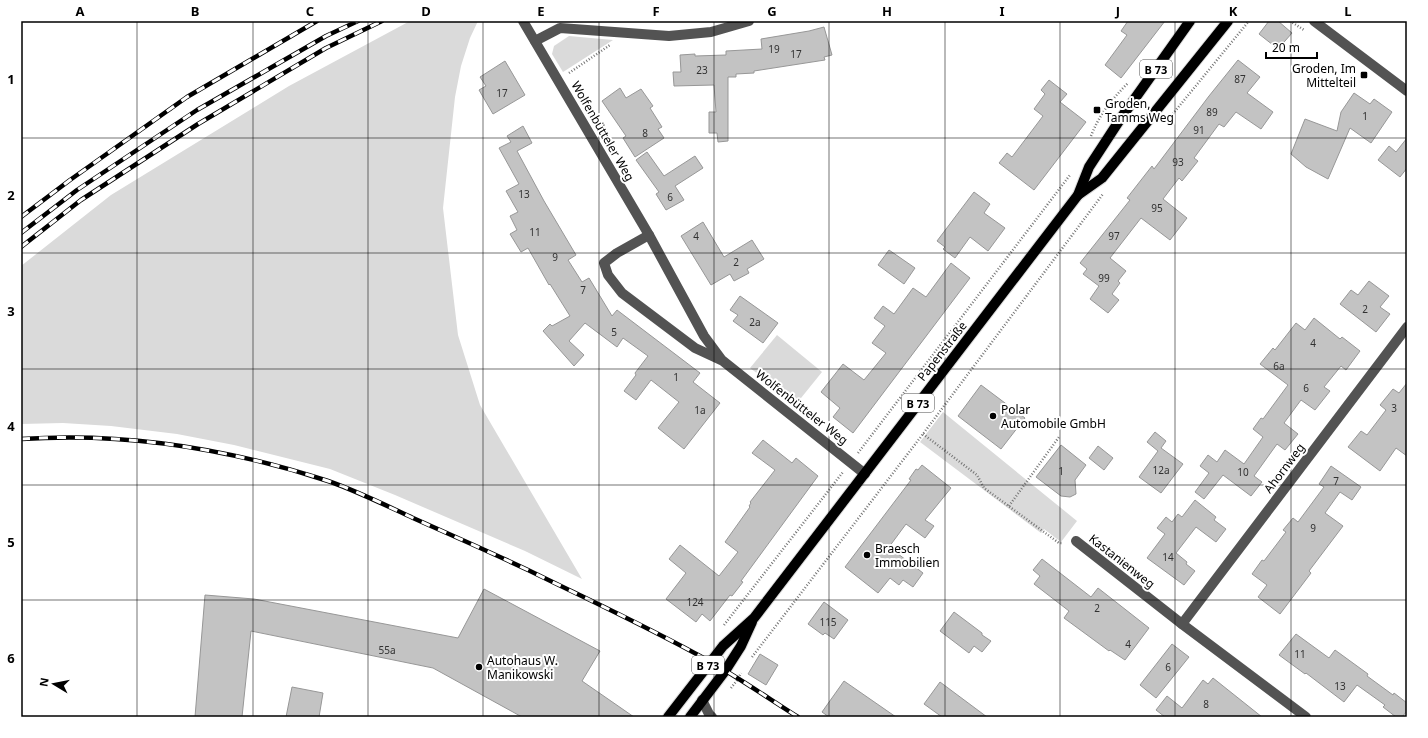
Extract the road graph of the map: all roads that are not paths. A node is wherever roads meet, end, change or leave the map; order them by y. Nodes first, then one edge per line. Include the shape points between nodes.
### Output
1 (524, 21) edge
2 (749, 21) edge
3 (1190, 21) edge
4 (1228, 21) edge
5 (1314, 21) edge
6 (535, 41) junction
7 (1407, 91) edge
8 (1078, 195) junction
9 (649, 235) junction
10 (1407, 327) edge
11 (723, 361) junction
12 (865, 474) junction
13 (1076, 541) road end
14 (754, 618) junction
15 (1182, 624) junction
16 (702, 700) junction
17 (668, 717) edge
18 (690, 717) edge
19 (712, 717) edge
20 (1306, 717) edge

1 - 6 street, Wolfenbütteler Weg
2 - 6 street via 711,32 669,36 560,28
3 - 8 main road, Papenstraße / B 73 via 1089,167
4 - 8 main road, Papenstraße / B 73 via 1102,178
5 - 7 street
6 - 9 street, Wolfenbütteler Weg
8 - 12 main road, Papenstraße / B 73
9 - 11 street, Wolfenbütteler Weg via 704,336
9 - 11 street, Wolfenbütteler Weg via 604,262 608,275 628,298 695,348
10 - 15 street, Ahornweg
11 - 12 street, Wolfenbütteler Weg
12 - 14 main road, Papenstraße / B 73
13 - 15 street, Kastanienweg
14 - 16 main road, Papenstraße / B 73 via 741,646
14 - 17 main road, Papenstraße / B 73 via 723,646
15 - 20 street, Kastanienweg
16 - 18 main road, Papenstraße / B 73
16 - 19 street

